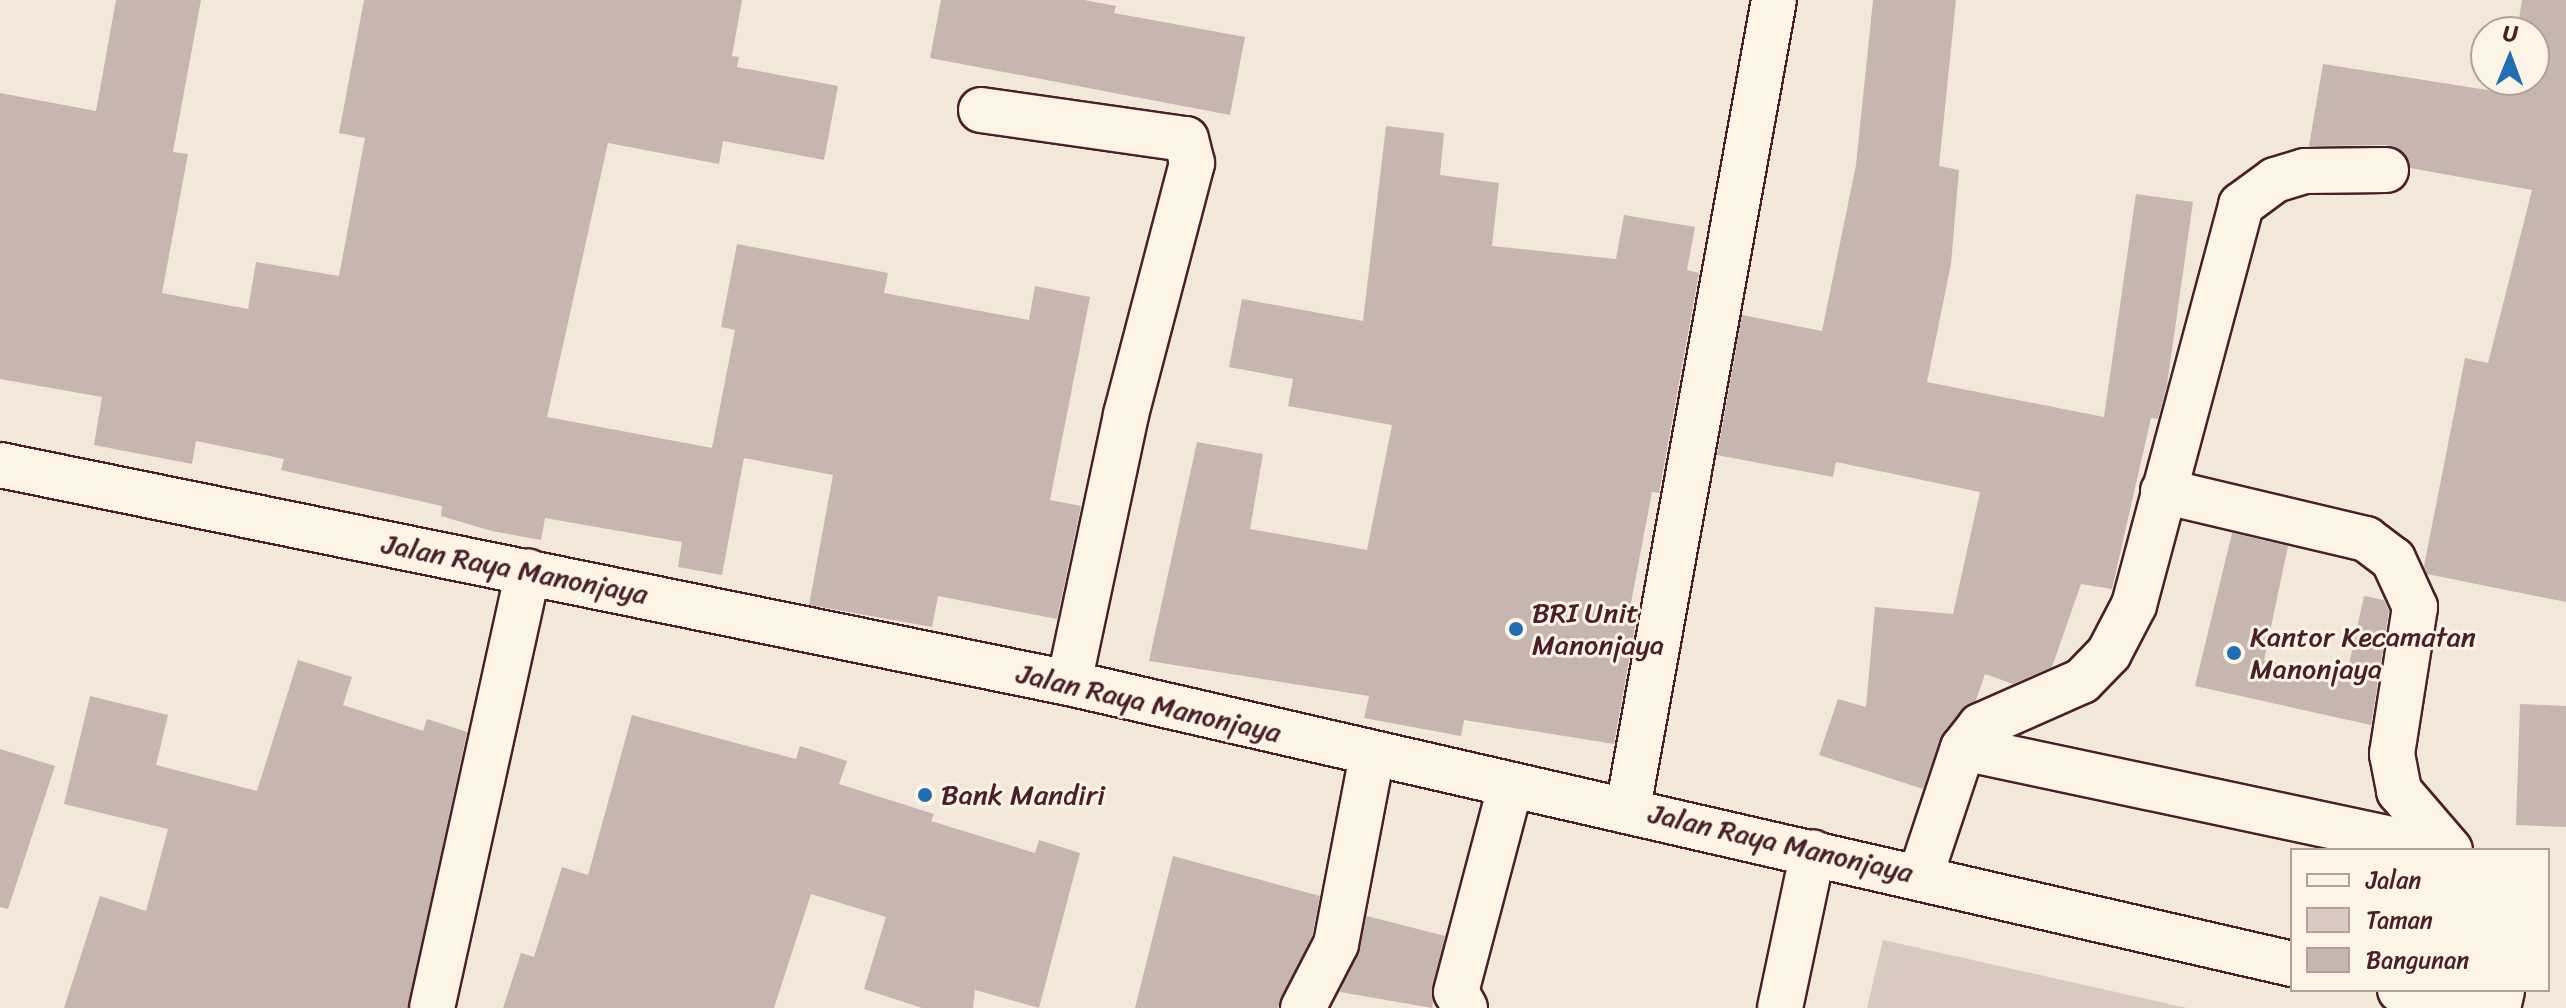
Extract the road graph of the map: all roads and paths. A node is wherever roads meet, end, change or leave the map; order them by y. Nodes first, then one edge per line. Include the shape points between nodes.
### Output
1 (1774, 0) edge
2 (981, 110) dead end
3 (2386, 170) dead end
4 (0, 465) edge
5 (2163, 491) junction
6 (528, 571) junction
7 (1069, 683) junction
8 (1963, 748) junction
9 (1372, 755) junction
10 (1510, 787) junction
11 (1628, 808) junction
12 (2433, 848) edge
13 (2448, 848) edge
14 (1813, 852) junction
15 (1921, 874) junction
16 (2290, 964) edge
17 (2408, 992) edge
18 (432, 1008) edge
19 (1303, 1008) edge
20 (1465, 1008) edge
21 (1780, 1008) edge
22 (2474, 1008) edge

1 - 11 main road
2 - 7 main road via 1186,139 1192,163 1126,415
3 - 5 main road via 2305,171 2275,180 2241,205
4 - 6 main road, Jalan Raya Manonjaya
5 - 8 main road via 2134,605 2109,653 2082,681 1980,726
5 - 13 main road via 2366,539 2393,559 2415,607 2392,754 2399,791
6 - 7 main road, Jalan Raya Manonjaya
6 - 18 main road
7 - 9 main road, Jalan Raya Manonjaya
8 - 12 main road
8 - 15 main road
9 - 10 main road, Jalan Raya Manonjaya
9 - 19 main road via 1336,944
10 - 11 main road, Jalan Raya Manonjaya
10 - 20 main road via 1456,992
11 - 14 main road, Jalan Raya Manonjaya
14 - 15 main road, Jalan Raya Manonjaya
14 - 21 main road
15 - 16 main road, Jalan Raya Manonjaya
17 - 22 main road

